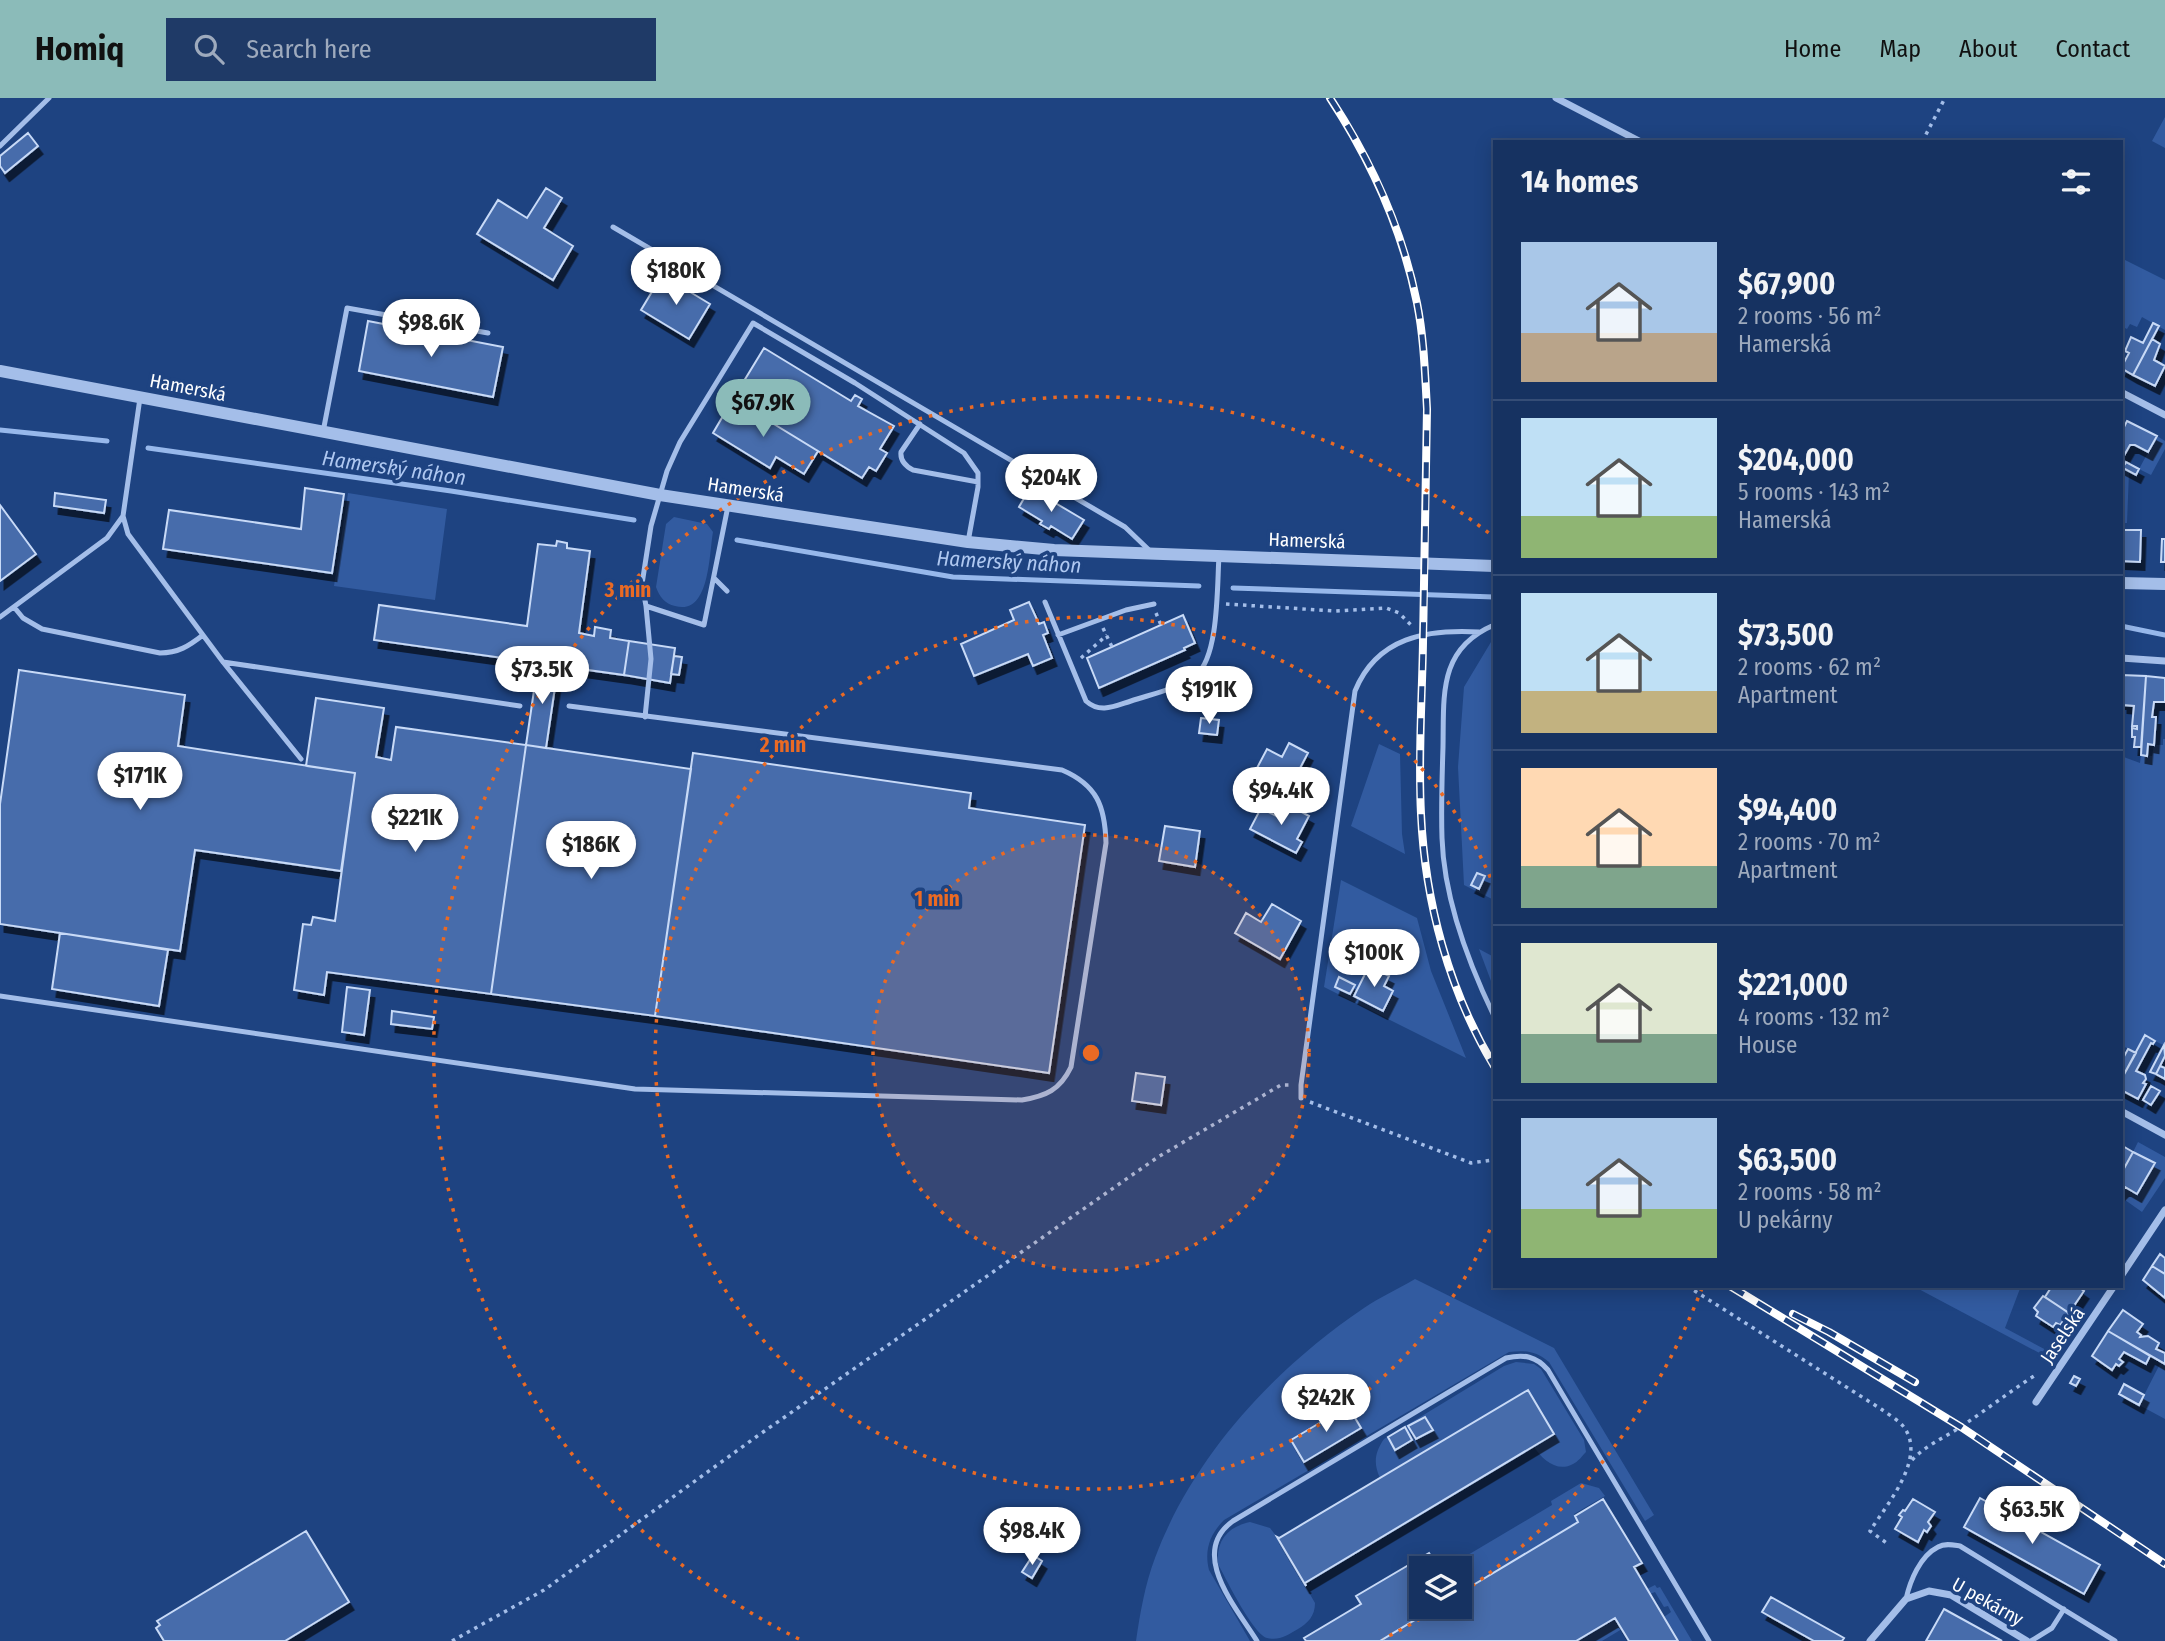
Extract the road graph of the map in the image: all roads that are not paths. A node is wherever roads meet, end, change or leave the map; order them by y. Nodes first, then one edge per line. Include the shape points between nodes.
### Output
1 (49, 98) edge
2 (1556, 98) edge
3 (1638, 140) edge
4 (0, 146) edge
5 (613, 227) dead end
6 (488, 333) dead end
7 (0, 371) edge
8 (2123, 392) edge
9 (140, 398) junction
10 (2165, 415) edge
11 (920, 424) junction
12 (323, 432) junction
13 (978, 482) junction
14 (660, 495) junction
15 (728, 506) junction
16 (123, 516) junction
17 (968, 542) junction
18 (1153, 554) junction
19 (1219, 556) junction
20 (1493, 566) edge
21 (714, 578) junction
22 (2123, 583) edge
23 (2165, 584) edge
24 (727, 590) dead end
25 (1045, 602) dead end
26 (1154, 604) dead end
27 (646, 606) junction
28 (14, 607) junction
29 (0, 617) edge
30 (1493, 625) edge
31 (1479, 632) junction
32 (203, 635) junction
33 (1058, 635) junction
34 (2123, 658) edge
35 (2165, 661) edge
36 (223, 662) junction
37 (520, 706) dead end
38 (569, 706) dead end
39 (645, 717) junction
40 (301, 759) dead end
41 (0, 996) edge
42 (1493, 1014) edge
43 (1301, 1098) road end
44 (2123, 1112) edge
45 (2165, 1135) edge
46 (2165, 1210) edge
47 (2123, 1273) edge
48 (2113, 1288) edge
49 (2036, 1402) dead end
50 (1906, 1599) junction
51 (2064, 1609) junction
52 (1257, 1641) edge
53 (1709, 1641) edge
54 (1870, 1641) edge
55 (2029, 1641) edge
56 (2115, 1641) edge

1 - 4 lane
2 - 3 street
5 - 18 lane via 1125,527
6 - 12 lane via 347,307
7 - 9 street, Hamerská
8 - 10 street
9 - 12 street, Hamerská
9 - 16 lane
11 - 13 lane via 964,453 978,473
11 - 13 lane via 901,452 904,464 913,470
11 - 14 lane via 753,323 676,450
12 - 14 street, Hamerská
13 - 17 lane
14 - 15 street, Hamerská
14 - 27 lane via 642,584
15 - 17 street, Hamerská
15 - 21 lane
16 - 28 lane via 107,538
16 - 32 lane via 128,534
17 - 18 street, Hamerská
18 - 19 street, Hamerská
19 - 20 street, Hamerská
19 - 33 lane via 1205,664 1198,674 1175,686 1096,708 1086,701
21 - 24 lane
21 - 27 lane via 707,625
22 - 23 street
25 - 33 lane
26 - 33 lane
27 - 39 lane via 650,659
28 - 29 lane
28 - 32 lane via 42,629 160,653 188,647
30 - 31 lane
31 - 42 lane via 1456,653 1446,680 1442,841 1460,930
31 - 43 lane via 1439,631 1398,643 1375,658 1355,691
32 - 36 lane
34 - 35 street
36 - 37 lane
36 - 40 lane
38 - 39 lane
39 - 41 lane via 1062,770 1080,778 1102,808 1106,843 1071,1067 1059,1086 1049,1094 1022,1100 635,1090
44 - 45 street
46 - 47 street
48 - 49 street, Jaselská
50 - 51 lane via 1914,1574 1931,1552 1946,1544 1960,1546
50 - 54 street
50 - 55 street, U pekárny via 1929,1591 1951,1595
51 - 55 lane via 2052,1628
51 - 56 lane
52 - 53 lane via 1214,1565 1218,1534 1516,1356 1534,1358 1553,1377

